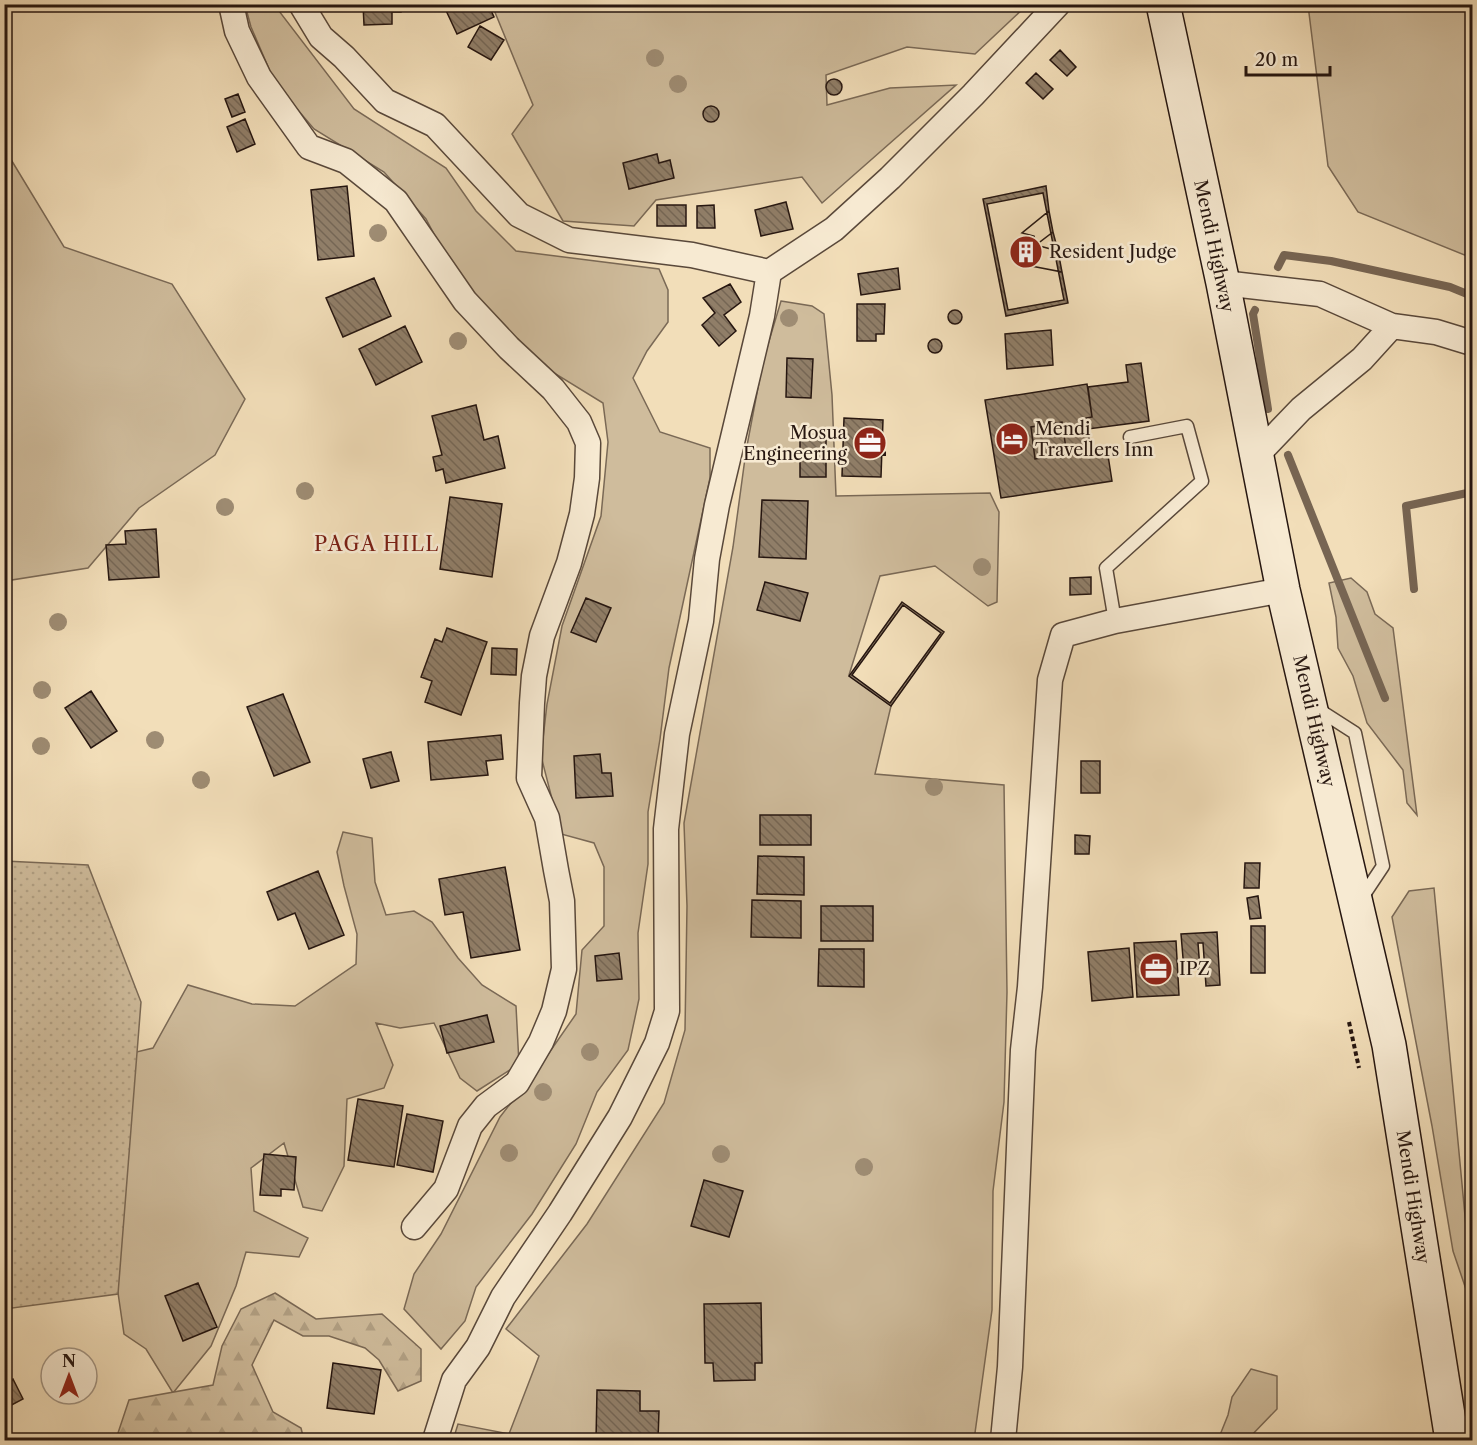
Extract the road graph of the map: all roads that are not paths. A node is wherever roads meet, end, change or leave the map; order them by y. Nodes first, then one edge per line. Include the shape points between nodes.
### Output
1 (231, 4) edge
2 (301, 4) edge
3 (1058, 4) edge
4 (1163, 4) edge
5 (769, 272) junction
6 (1223, 283) junction
7 (1392, 326) junction
8 (1473, 343) edge
9 (1130, 437) dead end
10 (1256, 456) junction
11 (1283, 590) junction
12 (1115, 621) junction
13 (414, 1227) dead end
14 (435, 1440) edge
15 (1003, 1440) edge
16 (1452, 1440) edge

1 - 13 street via 237,31 259,77 309,147 346,161 396,201 465,301 553,389 579,422 588,443 582,514 542,636 532,703 529,778 547,818 561,901 564,969 554,1011 517,1083 486,1106 471,1126 446,1190
2 - 5 street via 321,37 385,102 435,125 519,215 569,240 692,255
3 - 5 street via 842,222
4 - 6 main road, Mendi Highway
5 - 14 street via 717,505 701,621 677,734 666,828 667,1011 657,1044 620,1117 454,1380
6 - 7 street via 1320,294
6 - 10 main road, Mendi Highway
7 - 8 street via 1436,332
7 - 10 street via 1362,359 1301,409
9 - 12 lane via 1187,426 1202,481 1106,568
10 - 11 main road, Mendi Highway
11 - 12 street
11 - 16 main road, Mendi Highway via 1389,1045
12 - 15 street via 1063,635 1050,680 1023,1050 1010,1367

